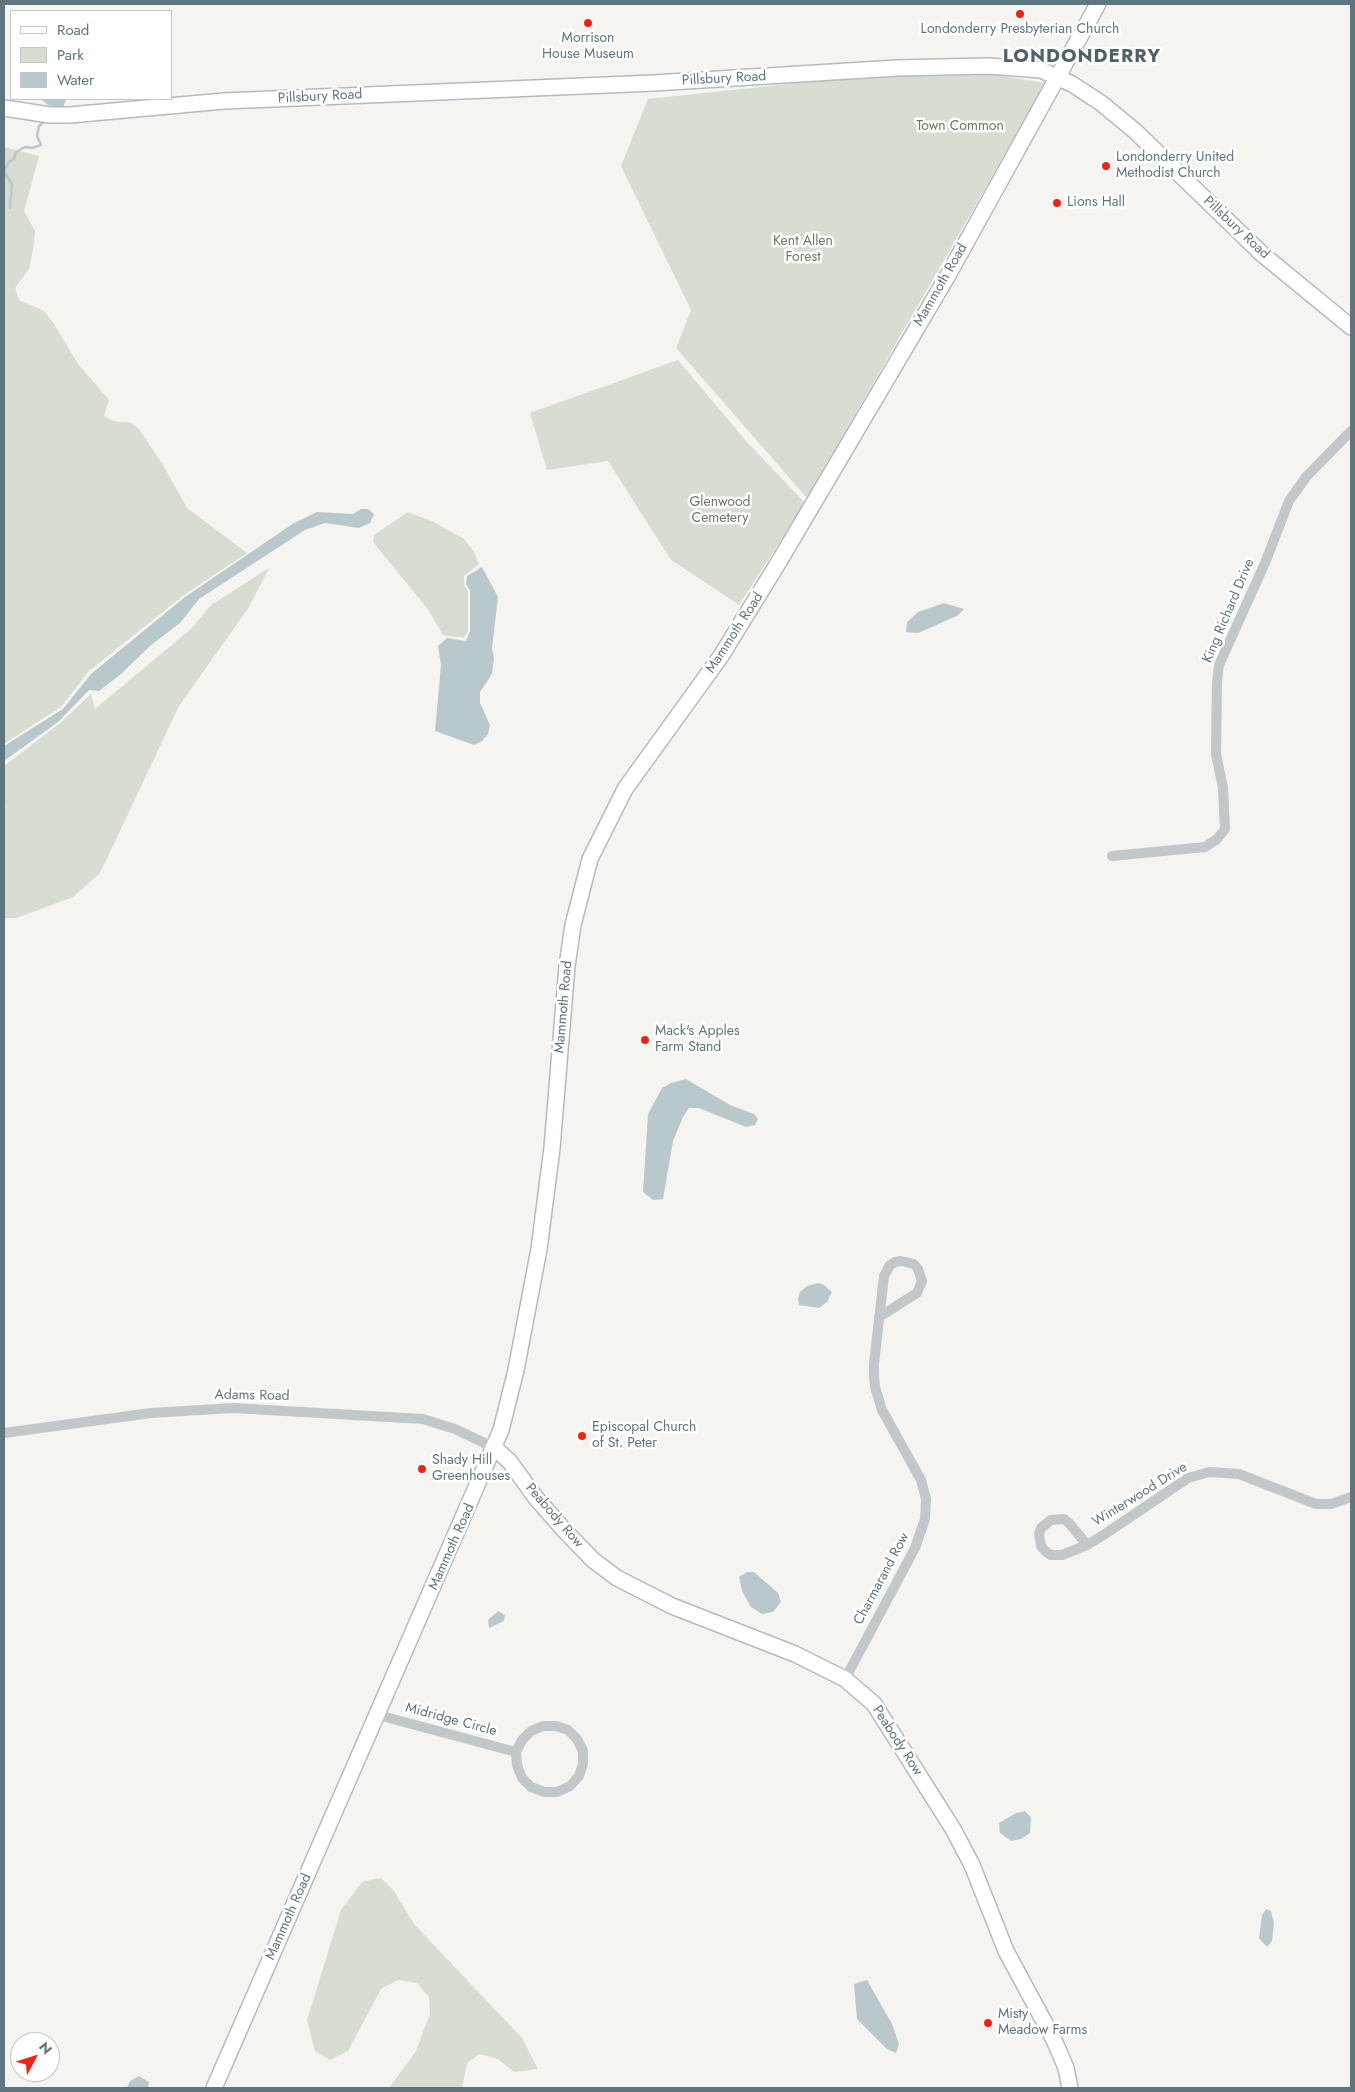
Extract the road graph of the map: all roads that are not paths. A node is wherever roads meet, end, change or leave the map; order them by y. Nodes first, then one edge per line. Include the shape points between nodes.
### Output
1 (1098, 4) edge
2 (1057, 77) junction
3 (4, 108) edge
4 (1351, 327) edge
5 (1351, 431) edge
6 (1112, 856) dead end
7 (879, 1317) junction
8 (4, 1433) edge
9 (495, 1448) junction
10 (1351, 1497) edge
11 (1087, 1545) junction
12 (845, 1679) junction
13 (378, 1715) junction
14 (516, 1752) junction
15 (214, 2088) edge
16 (1070, 2088) edge

1 - 2 street, Mammoth Road
2 - 3 street, Pillsbury Road via 1041,70 1013,67 948,66 654,83 224,101 86,114 50,115
2 - 4 street, Pillsbury Road via 1086,92 1128,126 1262,254
2 - 9 street, Mammoth Road via 947,277 785,552 721,656 625,789 590,858 573,925 567,966 552,1154 539,1249 514,1378
5 - 6 street, King Richard Drive via 1306,476 1288,501 1265,563 1219,665 1216,754 1223,788 1225,829 1218,839 1205,847
7 - 7 street, Charmarand Row via 886,1270 901,1260 914,1264 922,1281 917,1293
7 - 12 street, Charmarand Row via 875,1387 882,1410 921,1480 926,1499 925,1519 915,1548
8 - 9 street, Adams Road via 151,1413 233,1408 423,1420 455,1429
9 - 12 street, Peabody Row via 564,1530 593,1560 617,1578 654,1598 795,1654
9 - 13 street, Mammoth Road
10 - 11 street, Winterwood Drive via 1332,1504 1316,1504 1239,1474 1209,1472 1188,1478
11 - 11 street, Winterwood Drive via 1062,1555 1051,1554 1041,1546 1039,1534 1051,1520 1064,1520
12 - 16 street, Peabody Row via 862,1692 888,1723 953,1829 972,1865 1016,1972 1054,2040 1066,2068
13 - 14 street, Midridge Circle
13 - 15 street, Mammoth Road
14 - 14 street via 516,1765 522,1778 531,1787 544,1792 557,1792 570,1786 579,1776 583,1764 577,1739 568,1730 556,1726 542,1726 531,1731

